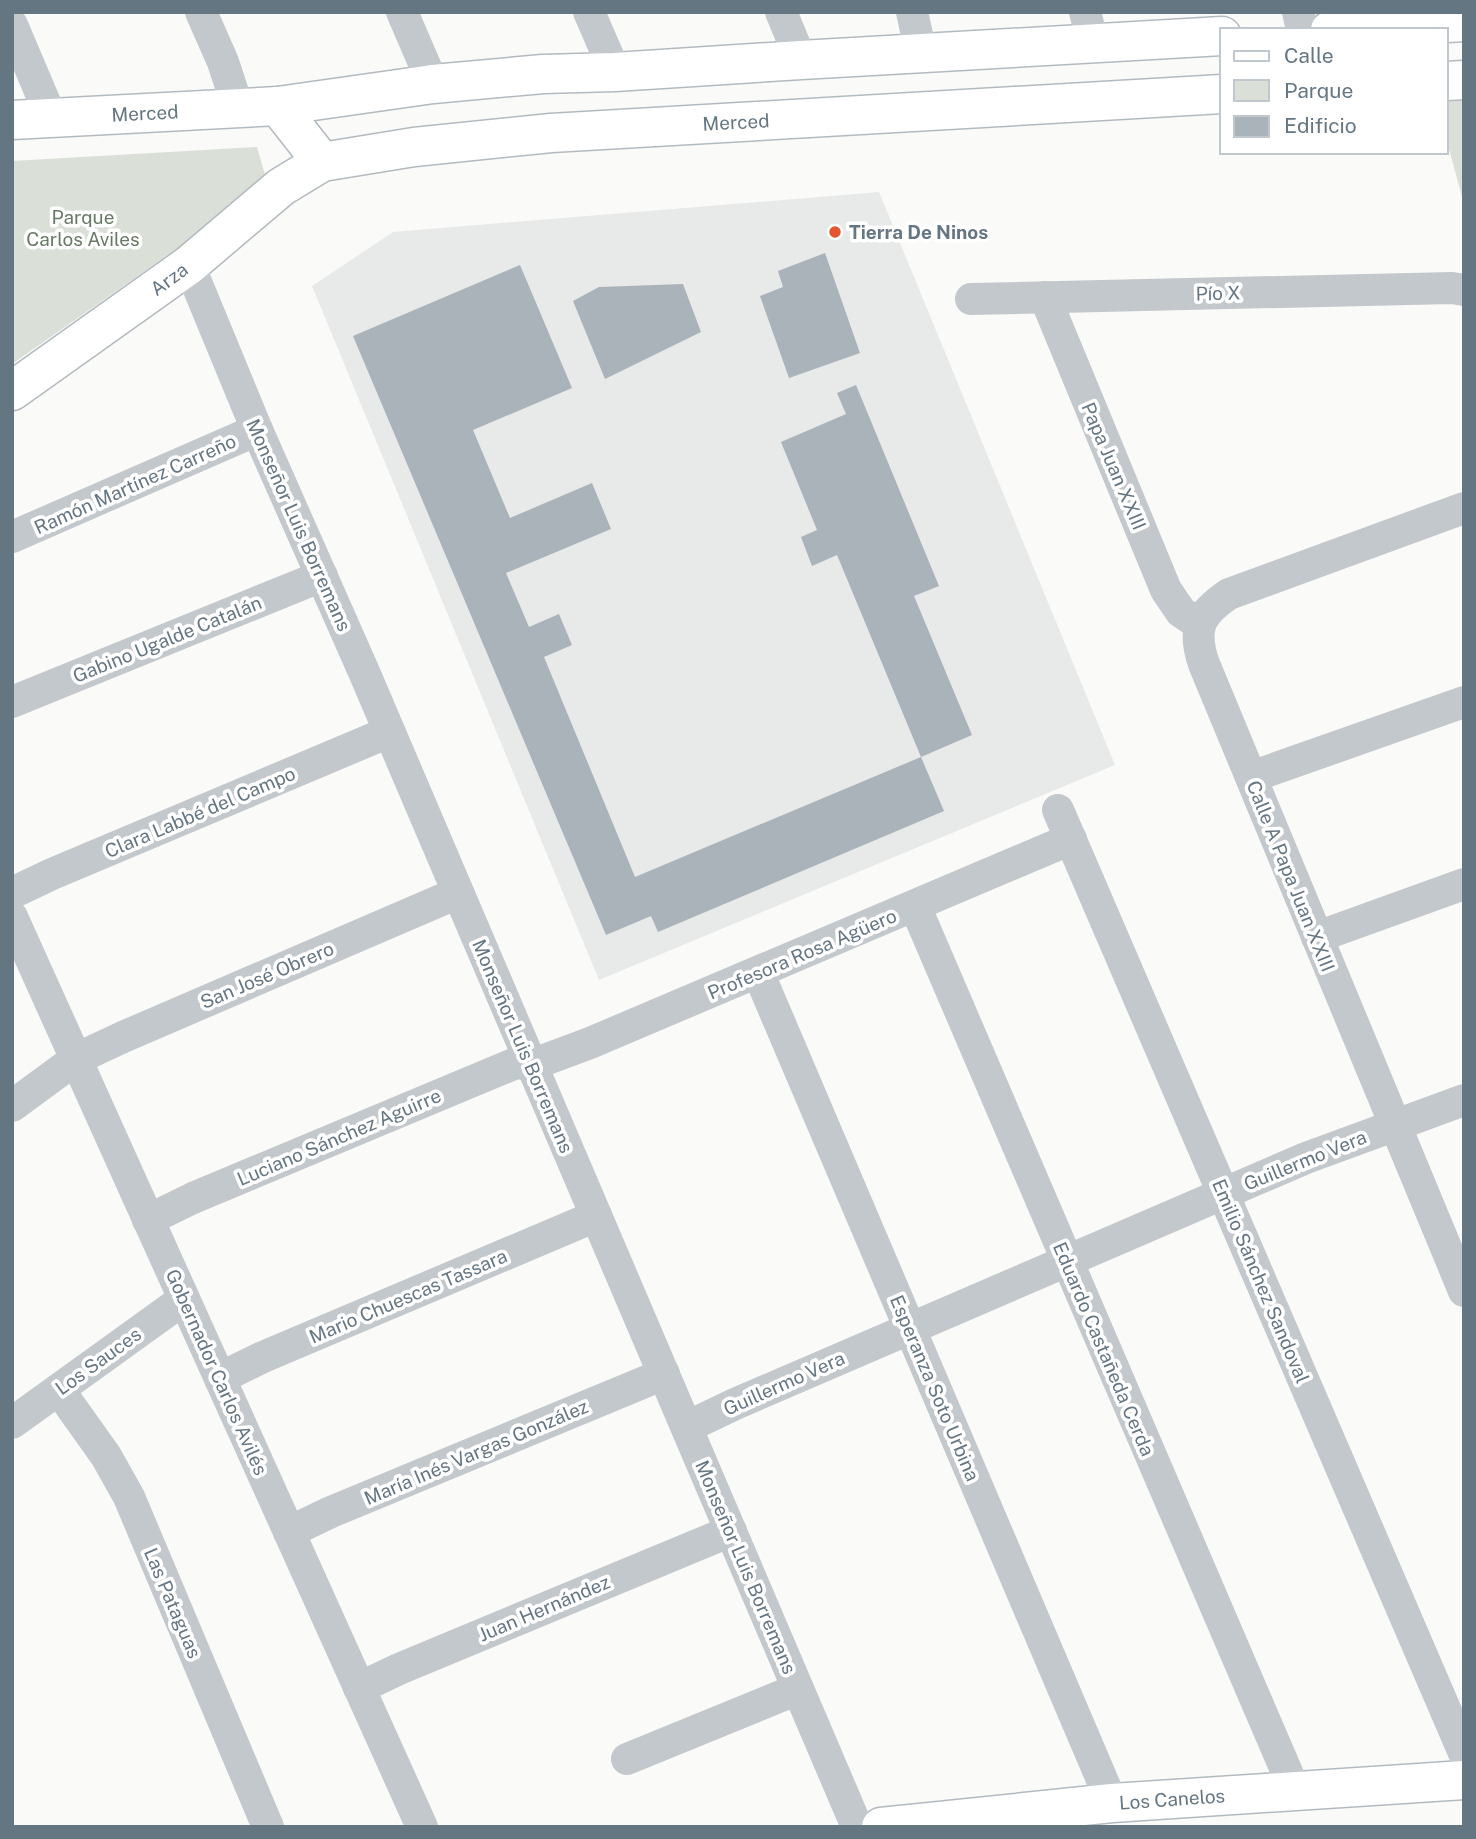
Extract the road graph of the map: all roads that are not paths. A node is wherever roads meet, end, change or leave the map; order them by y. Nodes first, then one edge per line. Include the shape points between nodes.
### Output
1 (201, 12) edge
2 (402, 12) edge
3 (589, 12) edge
4 (781, 12) edge
5 (912, 12) edge
6 (1464, 22) edge
7 (12, 25) edge
8 (1089, 28) edge
9 (1364, 28) edge
10 (1220, 36) edge
11 (921, 52) junction
12 (801, 60) junction
13 (615, 72) junction
14 (433, 84) junction
15 (1220, 94) edge
16 (278, 106) junction
17 (237, 108) junction
18 (51, 117) junction
19 (12, 120) edge
20 (322, 162) junction
21 (189, 265) junction
22 (1464, 290) edge
23 (1045, 297) junction
24 (971, 299) dead end
25 (12, 391) edge
26 (257, 430) junction
27 (1464, 509) edge
28 (12, 537) edge
29 (322, 576) junction
30 (1199, 624) junction
31 (12, 702) edge
32 (1464, 702) edge
33 (389, 732) junction
34 (1251, 777) junction
35 (1058, 810) dead end
36 (1071, 839) junction
37 (1464, 884) edge
38 (12, 893) edge
39 (459, 895) junction
40 (915, 906) junction
41 (12, 917) edge
42 (1317, 937) junction
43 (758, 972) junction
44 (76, 1059) junction
45 (531, 1065) junction
46 (1464, 1100) edge
47 (12, 1106) edge
48 (1395, 1125) junction
49 (1223, 1194) junction
50 (596, 1216) junction
51 (148, 1220) junction
52 (1066, 1261) junction
53 (1464, 1291) edge
54 (184, 1299) junction
55 (910, 1329) junction
56 (664, 1374) junction
57 (220, 1378) junction
58 (59, 1390) junction
59 (12, 1423) edge
60 (687, 1427) junction
61 (731, 1531) junction
62 (289, 1532) junction
63 (359, 1688) junction
64 (798, 1689) junction
65 (1464, 1753) edge
66 (627, 1759) dead end
67 (1464, 1780) edge
68 (1295, 1791) junction
69 (1112, 1803) junction
70 (268, 1827) edge
71 (422, 1827) edge
72 (857, 1827) edge
73 (881, 1827) edge

1 - 17 street
2 - 14 street
3 - 13 street
4 - 12 street
5 - 11 street
6 - 9 street
7 - 18 street
8 - 10 street, Merced
8 - 11 street, Merced
11 - 12 street, Merced
12 - 13 street, Merced
13 - 14 street, Merced
14 - 16 street, Merced
15 - 20 street, Merced via 551,133
16 - 17 street, Merced
16 - 20 street
17 - 18 street, Merced
18 - 19 street, Merced
20 - 21 street, Arza via 281,187
21 - 25 street, Arza
21 - 26 street, Monseñor Luis Borremans
22 - 23 street, Pío X
23 - 24 street, Pío X
23 - 30 street, Papa Juan XXIII via 1166,590 1181,612
26 - 28 street, Ramón Martínez Carreño
26 - 29 street, Monseñor Luis Borremans
27 - 30 street via 1229,594 1206,612
29 - 31 street, Gabino Ugalde Catalán
29 - 33 street, Monseñor Luis Borremans
30 - 34 street, Calle A Papa Juan XXIII via 1204,664
32 - 34 street
33 - 38 street, Clara Labbé del Campo
33 - 39 street, Monseñor Luis Borremans
34 - 42 street, Calle A Papa Juan XXIII
35 - 36 street, Emilio Sánchez Sandoval
36 - 40 street, Profesora Rosa Agüero
36 - 49 street, Emilio Sánchez Sandoval
37 - 42 street
39 - 44 street, San José Obrero
39 - 45 street, Monseñor Luis Borremans
40 - 43 street, Profesora Rosa Agüero
40 - 52 street, Eduardo Castañeda Cerda
41 - 44 street, Gobernador Carlos Avilés
42 - 48 street, Calle A Papa Juan XXIII
43 - 45 street, Profesora Rosa Agüero
43 - 55 street, Esperanza Soto Urbina
44 - 47 street, San José Obrero
44 - 51 street, Gobernador Carlos Avilés
45 - 50 street, Monseñor Luis Borremans
45 - 51 street, Luciano Sánchez Aguirre via 516,1063
46 - 48 street, Guillermo Vera
48 - 49 street, Guillermo Vera
48 - 53 street, Calle A Papa Juan XXIII
49 - 52 street, Guillermo Vera
49 - 65 street, Emilio Sánchez Sandoval
50 - 56 street, Monseñor Luis Borremans
50 - 57 street, Mario Chuescas Tassara
51 - 54 street, Gobernador Carlos Avilés
52 - 55 street, Guillermo Vera
52 - 68 street, Eduardo Castañeda Cerda
54 - 57 street, Gobernador Carlos Avilés
54 - 58 street, Los Sauces
55 - 60 street, Guillermo Vera
55 - 69 street, Esperanza Soto Urbina
56 - 60 street, Monseñor Luis Borremans
56 - 62 street, María Inés Vargas González
57 - 62 street, Gobernador Carlos Avilés
58 - 59 street, Los Sauces
58 - 70 street, Las Pataguas via 129,1497
60 - 61 street, Monseñor Luis Borremans
61 - 63 street, Juan Hernández
61 - 64 street, Monseñor Luis Borremans
62 - 63 street, Gobernador Carlos Avilés
63 - 71 street, Gobernador Carlos Avilés
64 - 66 street
64 - 72 street, Monseñor Luis Borremans
67 - 68 street, Los Canelos
68 - 69 street, Los Canelos
69 - 73 street, Los Canelos

